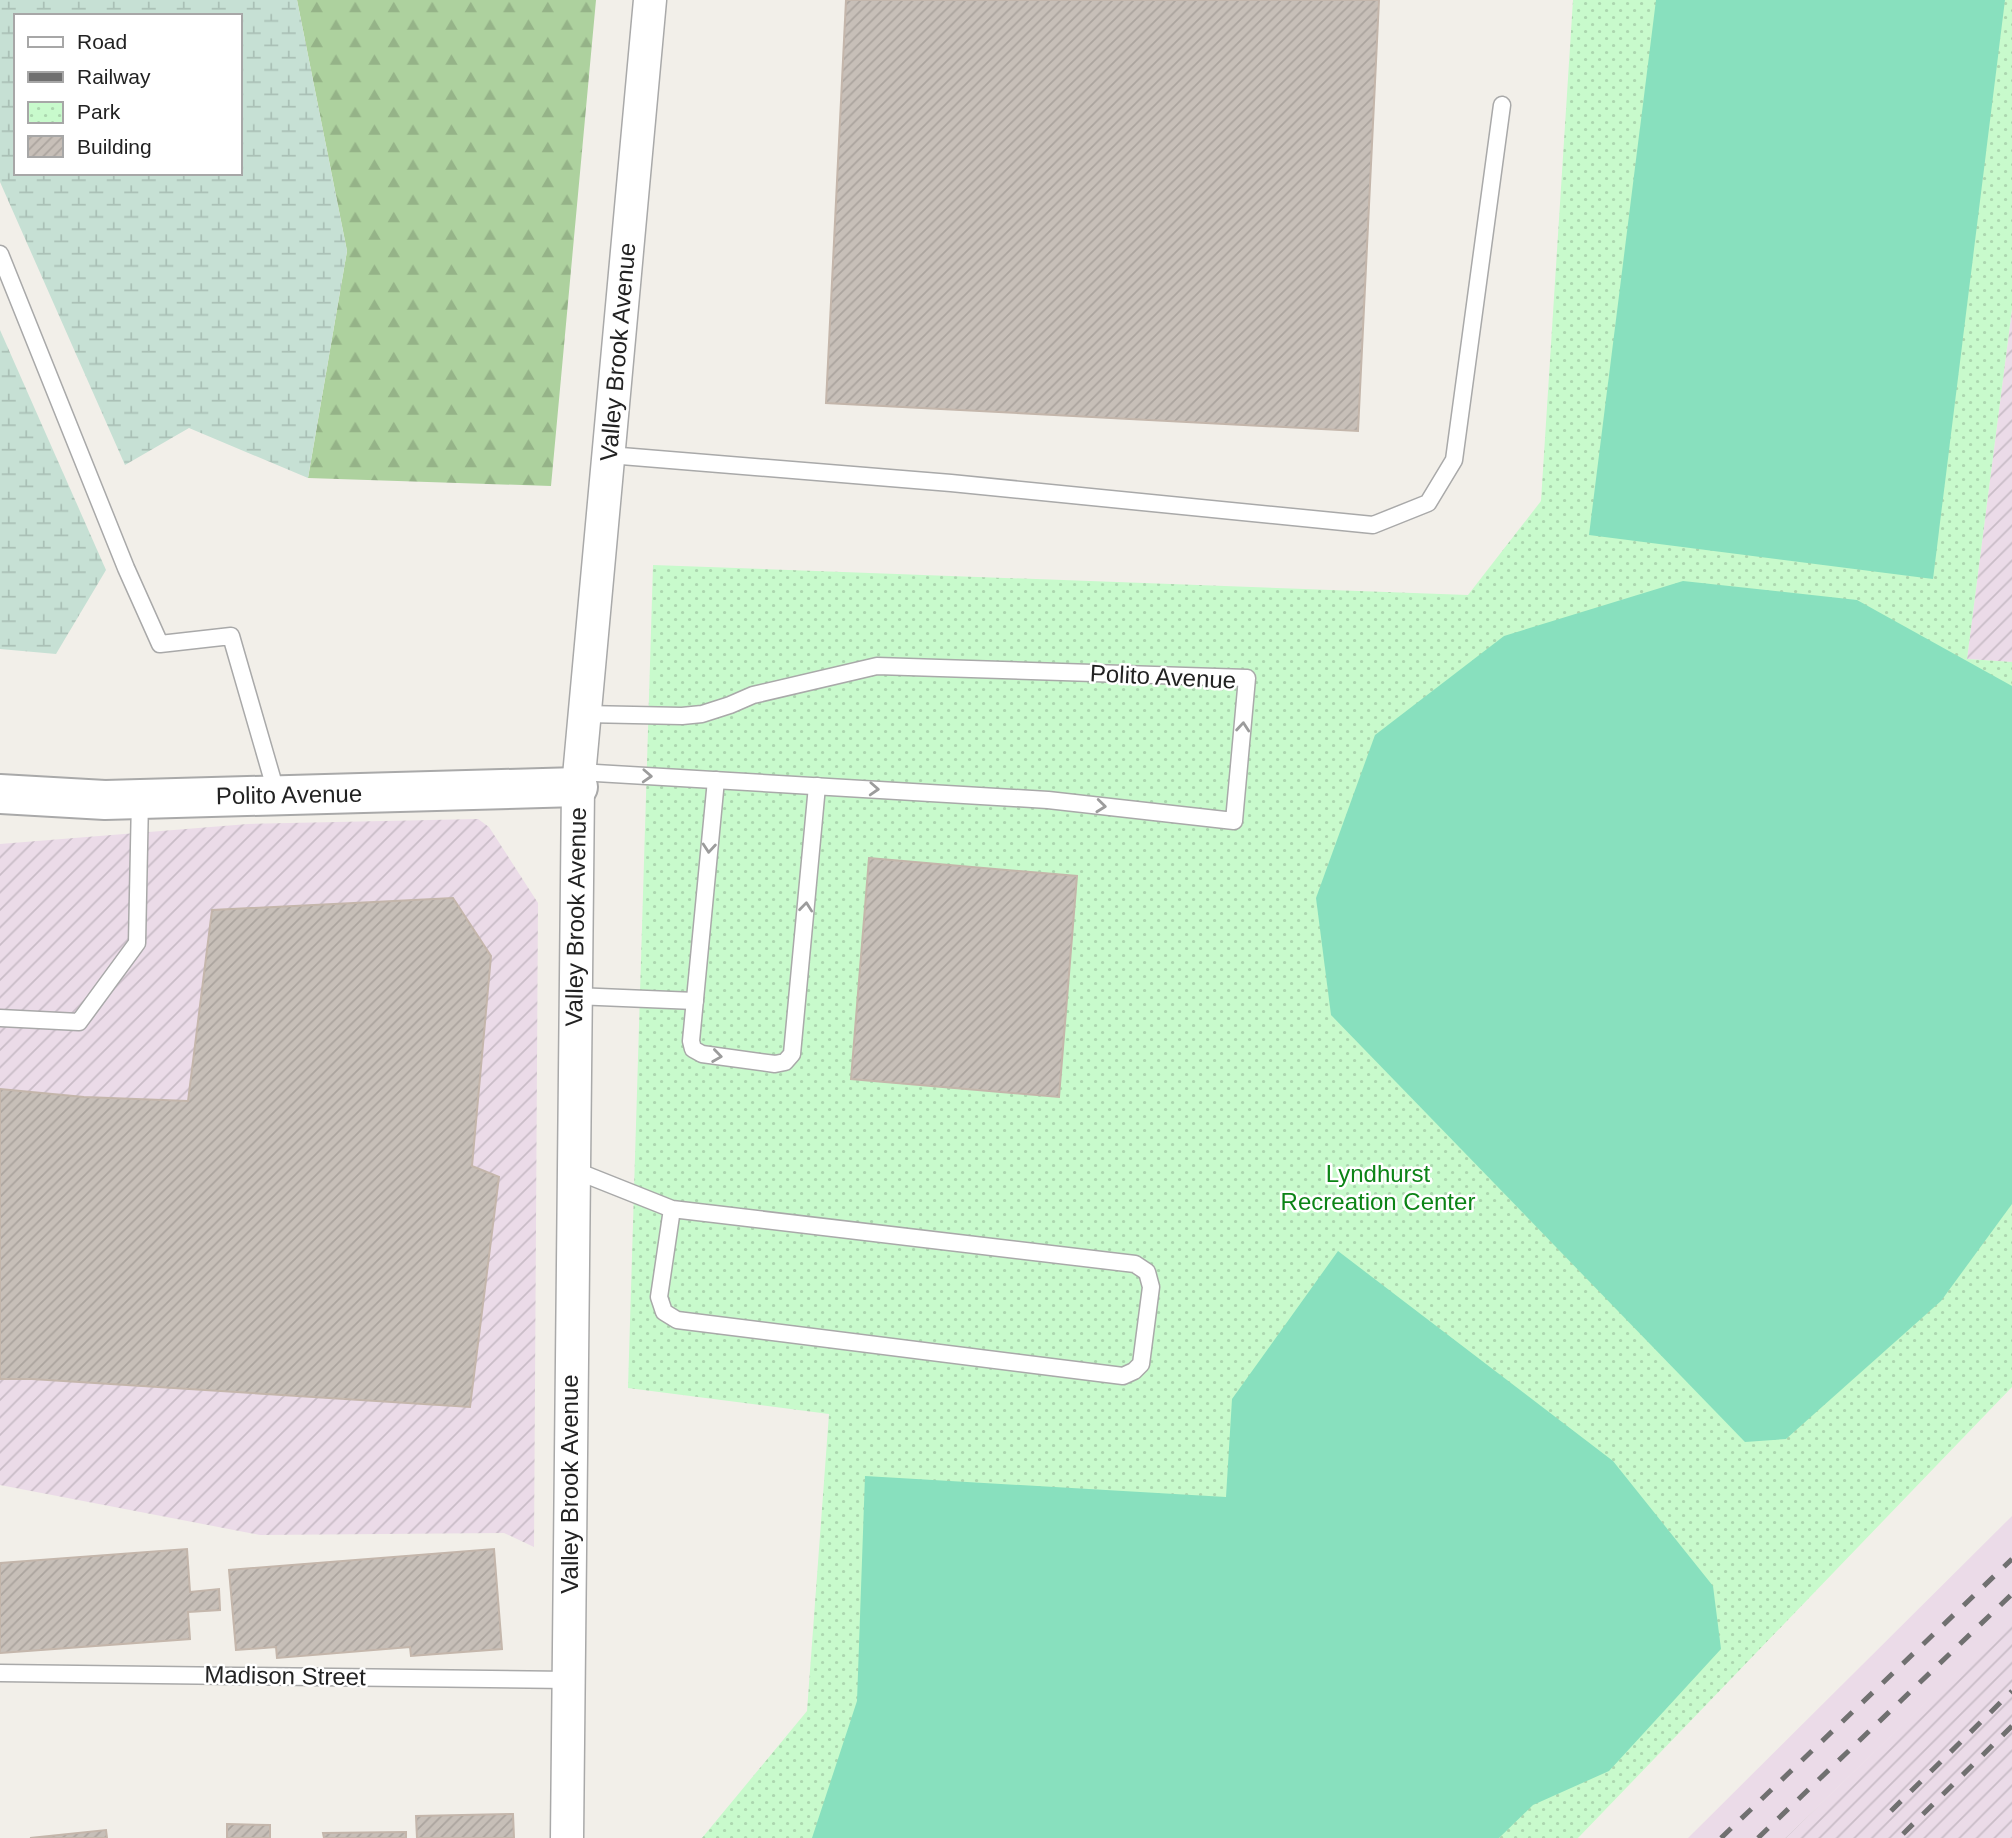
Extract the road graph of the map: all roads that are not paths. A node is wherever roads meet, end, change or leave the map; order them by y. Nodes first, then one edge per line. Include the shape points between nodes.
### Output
1 (650, 0) edge
2 (1502, 105) dead end
3 (0, 254) edge
4 (609, 455) junction
5 (585, 714) junction
6 (578, 780) junction
7 (716, 780) junction
8 (817, 786) junction
9 (0, 794) edge
10 (277, 795) junction
11 (140, 799) junction
12 (575, 996) junction
13 (695, 1001) junction
14 (0, 1018) edge
15 (574, 1170) junction
16 (672, 1209) junction
17 (0, 1673) edge
18 (569, 1680) junction
19 (567, 1838) edge

1 - 4 street, Valley Brook Avenue
2 - 4 lane via 1454,460 1428,503 1373,525 965,484
3 - 10 lane via 160,644 231,636
4 - 5 street, Valley Brook Avenue
5 - 6 street, Valley Brook Avenue
8 -> 5 lane, Polito Avenue via 1048,800 1234,821 1247,678 877,666 752,695 702,714
6 -> 7 lane, Polito Avenue
6 - 10 street, Polito Avenue
6 - 12 street, Valley Brook Avenue
7 - 8 lane, Polito Avenue
7 -> 13 lane
13 -> 8 lane via 691,1041 693,1049 702,1054 775,1064 792,1054
9 - 11 street, Polito Avenue
10 - 11 street, Polito Avenue
11 - 14 lane via 137,943 79,1022
12 - 13 lane
12 - 15 street, Valley Brook Avenue
15 - 16 lane
15 - 18 street, Valley Brook Avenue
16 - 16 lane via 1135,1264 1147,1272 1151,1287 1141,1364 1123,1376 677,1320 664,1312 659,1297
17 - 18 lane, Madison Street
18 - 19 street, Valley Brook Avenue

